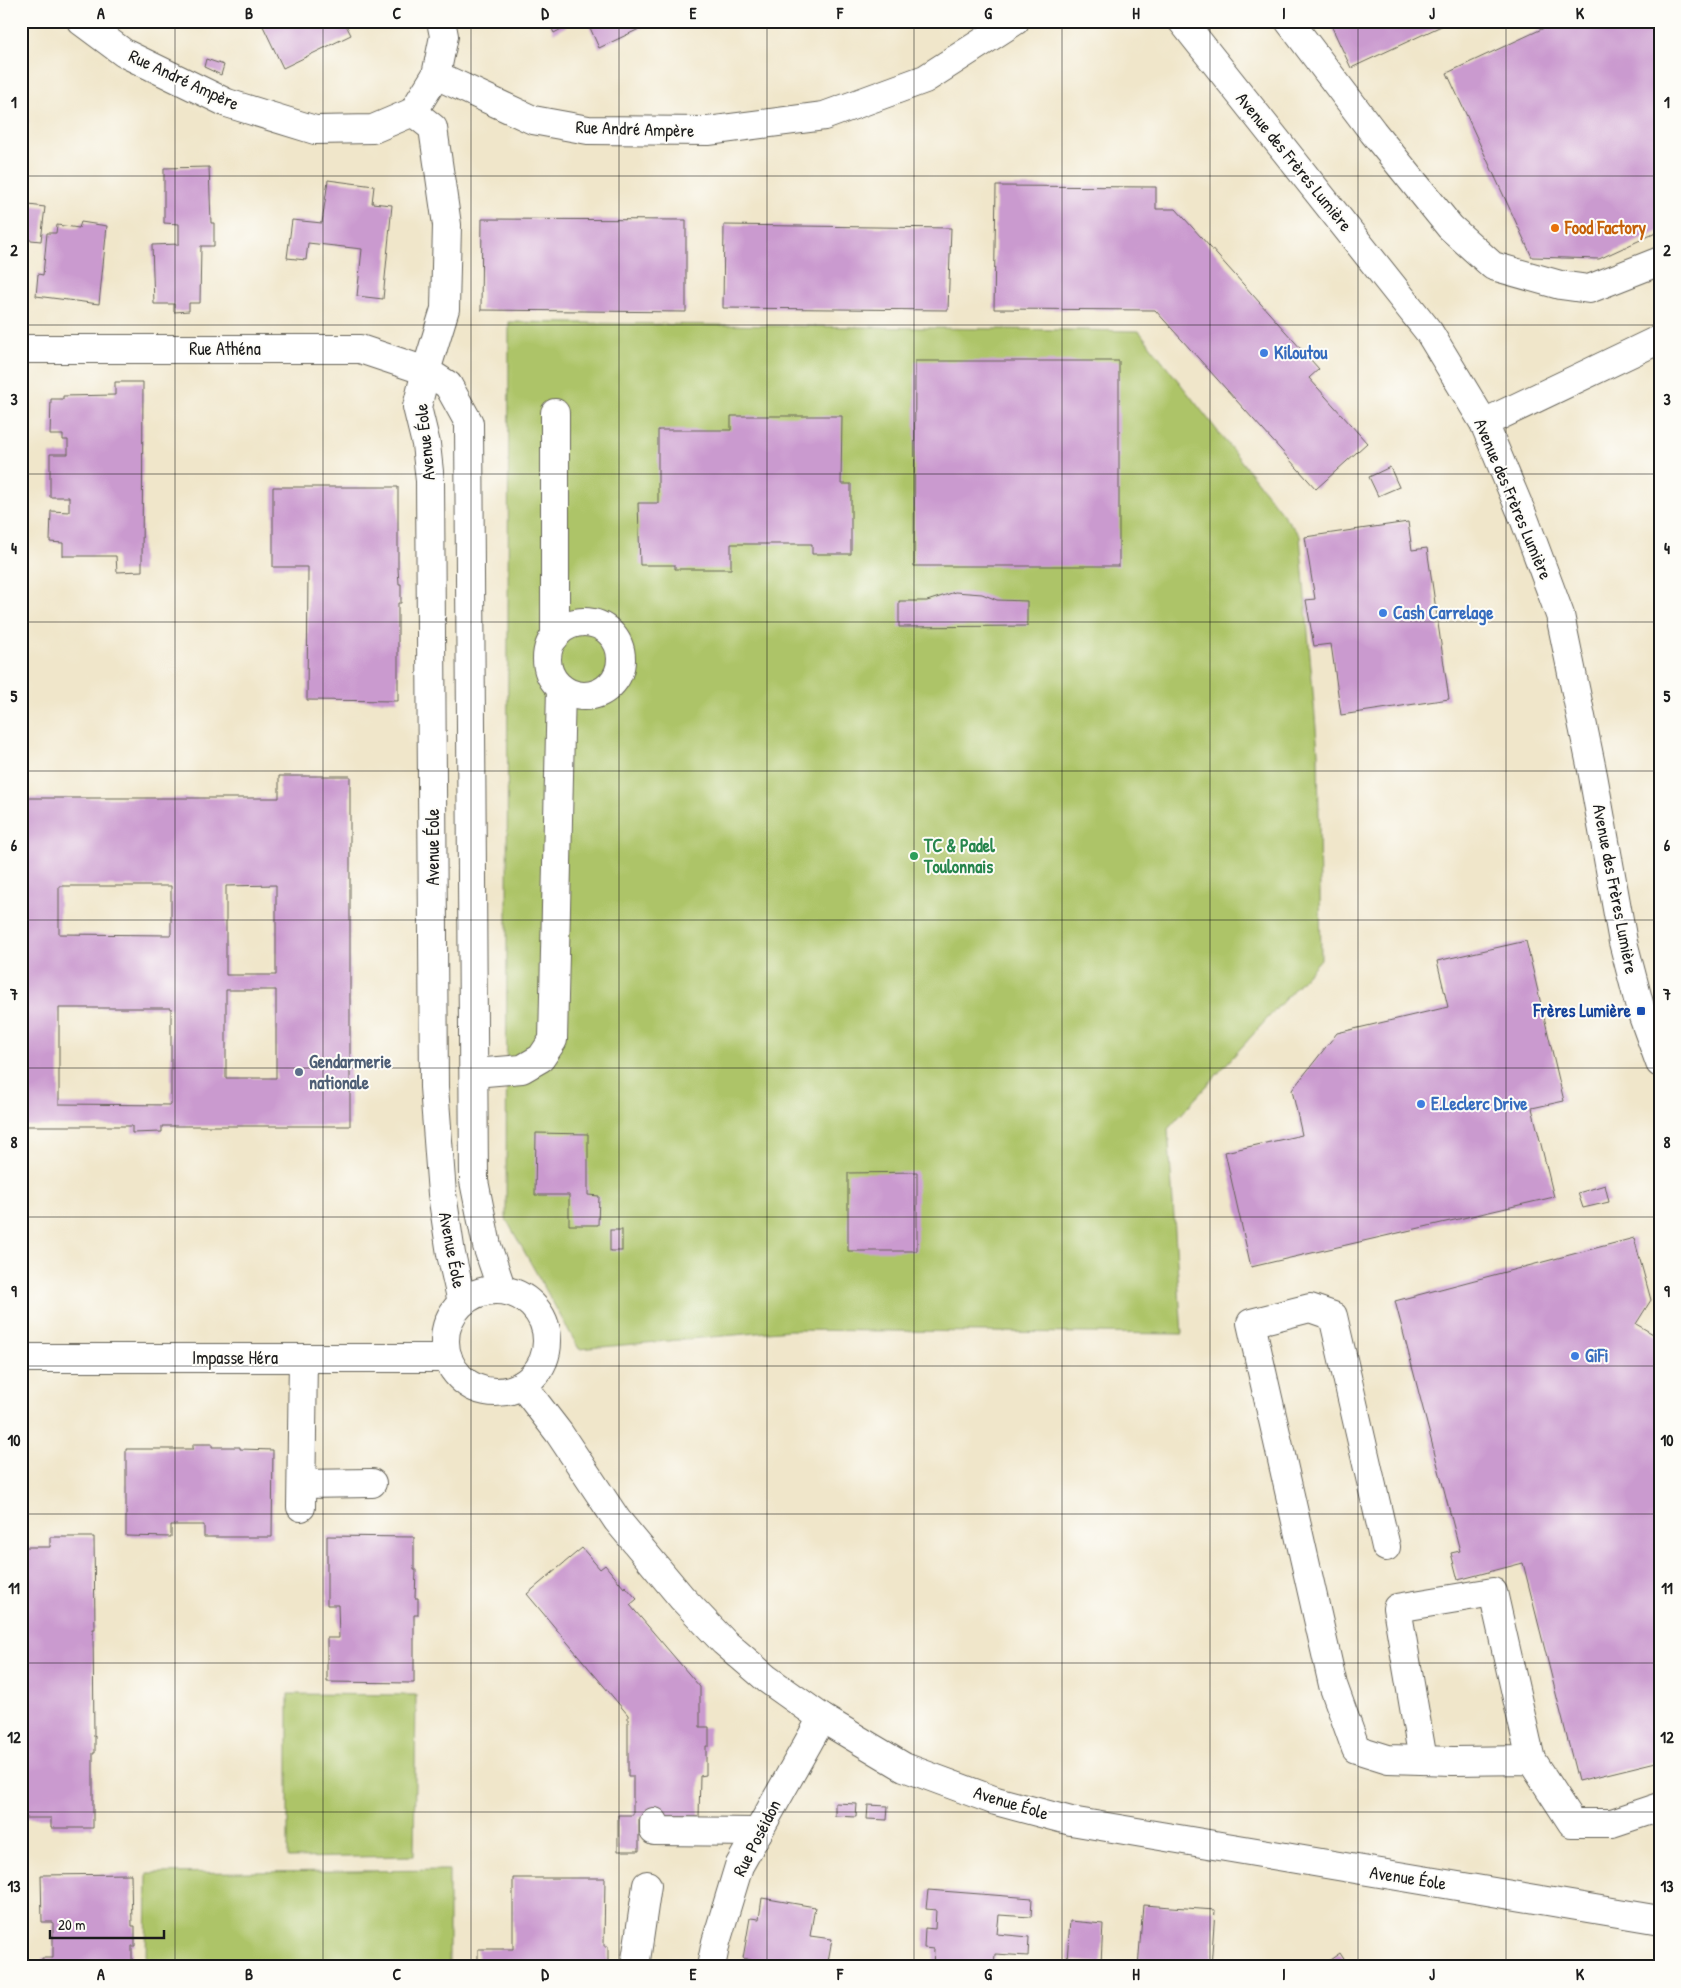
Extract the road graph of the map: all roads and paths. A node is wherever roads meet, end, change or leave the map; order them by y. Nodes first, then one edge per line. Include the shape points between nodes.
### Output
1 (81, 21) edge
2 (441, 21) edge
3 (1015, 21) edge
4 (1182, 21) edge
5 (1289, 21) edge
6 (436, 75) junction
7 (413, 112) junction
8 (1660, 261) edge
9 (1660, 339) edge
10 (21, 349) edge
11 (426, 371) junction
12 (555, 413) dead end
13 (1484, 423) junction
14 (554, 637) junction
15 (561, 688) junction
16 (1660, 1064) edge
17 (474, 1073) junction
18 (502, 1290) junction
19 (462, 1302) junction
20 (21, 1358) edge
21 (303, 1358) junction
22 (448, 1358) junction
23 (522, 1385) junction
24 (372, 1483) dead end
25 (1386, 1547) dead end
26 (822, 1718) junction
27 (1423, 1760) junction
28 (1531, 1760) junction
29 (1660, 1807) edge
30 (654, 1822) dead end
31 (758, 1832) junction
32 (647, 1885) dead end
33 (1660, 1920) edge
34 (635, 1967) edge
35 (711, 1967) edge

1 - 7 street, Rue André Ampère via 124,53 227,103 315,130 373,129
2 - 6 street via 444,36
3 - 6 street, Rue André Ampère via 925,79 824,116 708,132 588,130 534,120
4 - 13 street, Avenue des Frères Lumière via 1429,332
5 - 8 street via 1450,227 1493,266 1560,285 1588,289
6 - 7 street
7 - 11 street via 433,128 447,225 445,309
9 - 13 street
10 - 11 street, Rue Athéna via 360,349
11 - 17 street, Avenue Éole via 448,385 469,423
11 - 19 street, Avenue Éole via 417,407 430,481 434,1087 442,1194
12 - 14 street
13 - 16 street, Avenue des Frères Lumière via 1560,614 1623,942 1641,1011
14 - 15 street via 547,661
14 - 15 street via 575,623 589,622 610,634 621,654 617,676 600,693 578,696
15 - 17 street via 553,1040 541,1058 522,1069
17 - 18 street, Avenue Éole via 474,1181 487,1246
18 - 19 street via 476,1294
18 - 23 street via 524,1297 537,1309 545,1325 548,1342 544,1359 535,1374
19 - 22 street via 451,1315 446,1331
20 - 21 street, Impasse Héra
21 - 22 street, Impasse Héra
21 - 24 street via 301,1495
22 - 23 street via 459,1376 472,1386 488,1391 505,1391
23 - 26 street, Avenue Éole via 559,1433 617,1520 682,1598 724,1642 767,1679
25 - 27 street via 1333,1316 1310,1308 1251,1323 1333,1685 1356,1749 1388,1759
26 - 31 street, Rue Poséidon
26 - 33 street, Avenue Éole via 904,1767 996,1801 1071,1821
27 - 28 street
27 - 28 street via 1396,1608 1493,1592
28 - 29 street via 1572,1823 1612,1823
30 - 31 street via 654,1831
31 - 35 street, Rue Poséidon via 740,1866
32 - 34 street

